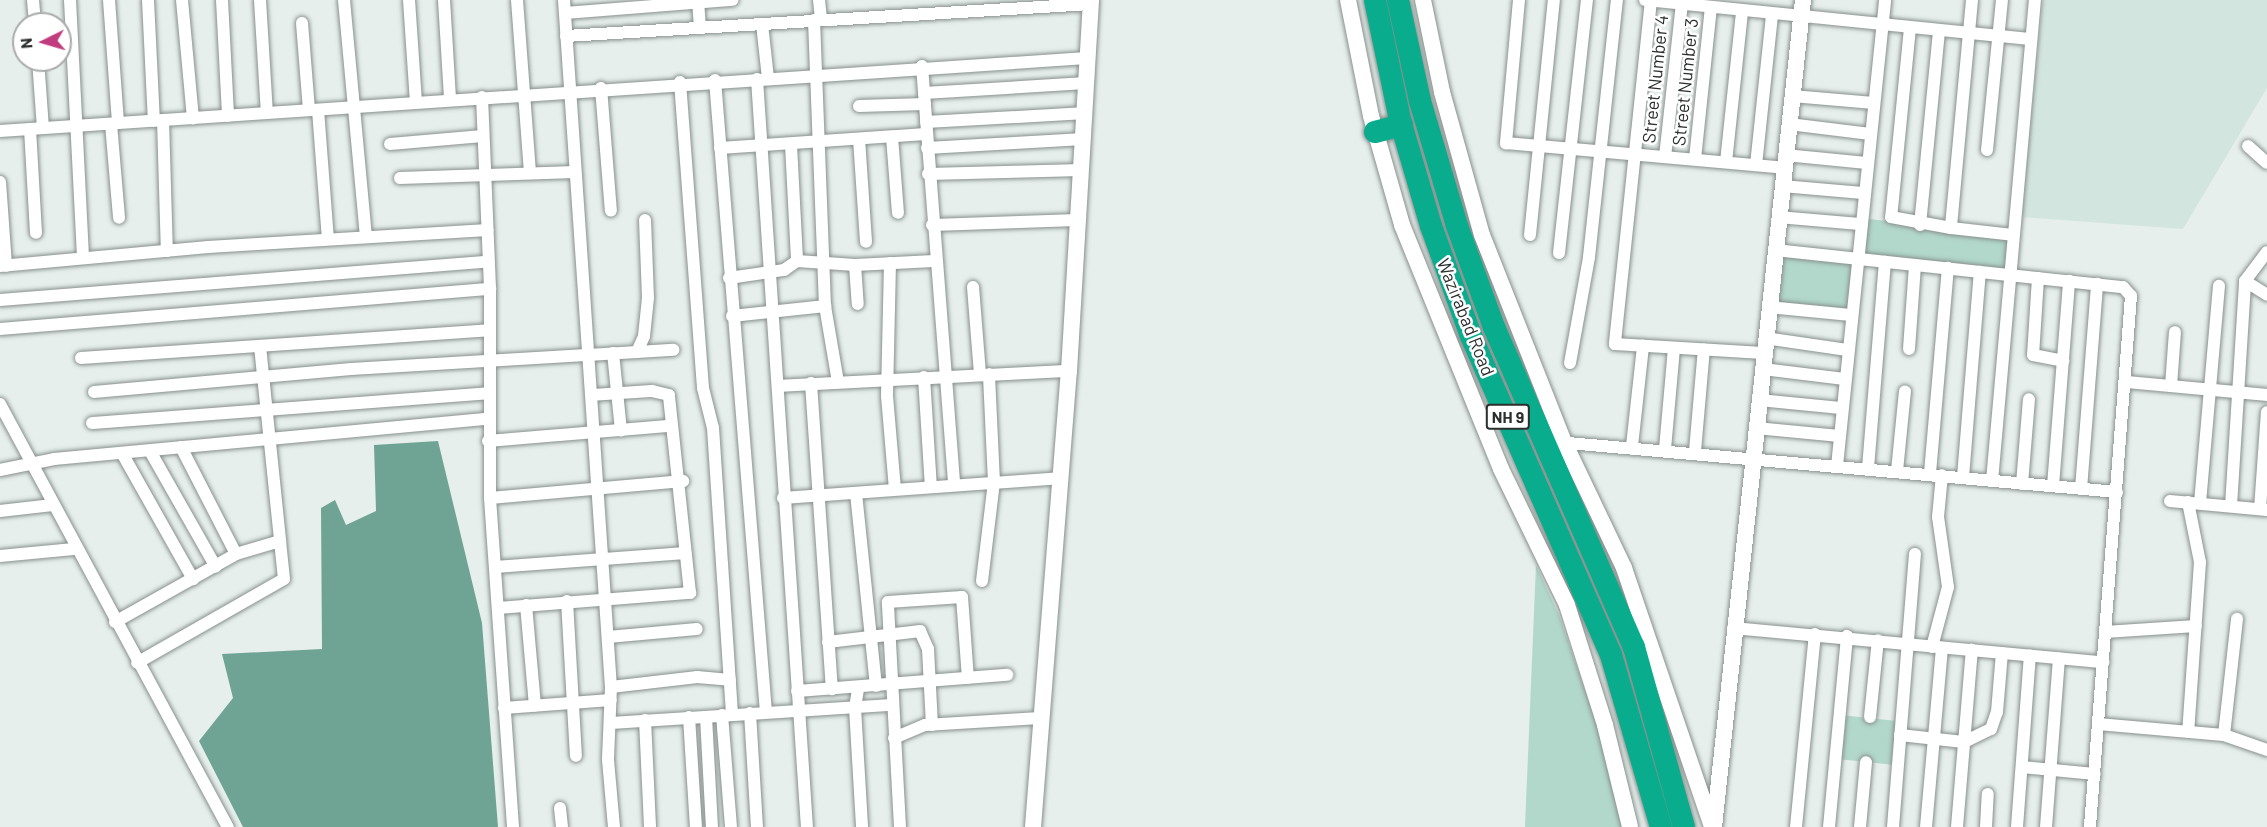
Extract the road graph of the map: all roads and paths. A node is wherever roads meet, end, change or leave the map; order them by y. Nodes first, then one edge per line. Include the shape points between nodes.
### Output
1 (70, 0) edge
2 (109, 0) edge
3 (148, 0) edge
4 (182, 0) edge
5 (222, 0) edge
6 (260, 0) edge
7 (344, 0) edge
8 (409, 0) edge
9 (444, 0) edge
10 (517, 0) edge
11 (564, 0) edge
12 (732, 0) edge
13 (819, 0) edge
14 (1348, 0) edge
15 (1375, 0) edge
16 (1398, 0) edge
17 (1423, 0) edge
18 (1519, 0) edge
19 (1554, 0) edge
20 (1587, 0) edge
21 (1617, 0) edge
22 (1645, 0) edge
23 (1651, 0) edge
24 (1803, 0) edge
25 (1885, 0) edge
26 (1972, 0) edge
27 (2002, 0) edge
28 (2035, 0) edge
29 (698, 1) edge
30 (1091, 2) edge
31 (1682, 4) junction
32 (1711, 8) junction
33 (1742, 12) junction
34 (565, 13) junction
35 (1772, 15) junction
36 (1801, 19) junction
37 (817, 20) junction
38 (302, 23) dead end
39 (762, 24) junction
40 (1882, 26) junction
41 (700, 28) junction
42 (1910, 28) junction
43 (1940, 31) junction
44 (1968, 34) junction
45 (567, 36) junction
46 (1999, 36) junction
47 (2031, 39) junction
48 (1087, 58) junction
49 (922, 66) junction
50 (38, 72) edge
51 (816, 74) junction
52 (762, 78) junction
53 (715, 80) junction
54 (680, 82) junction
55 (1086, 83) junction
56 (601, 88) junction
57 (568, 91) junction
58 (525, 94) junction
59 (1792, 96) junction
60 (482, 97) junction
61 (925, 98) junction
62 (450, 99) junction
63 (416, 102) junction
64 (1874, 103) junction
65 (859, 106) dead end
66 (354, 107) junction
67 (313, 110) junction
68 (267, 113) junction
69 (1086, 113) junction
70 (228, 116) junction
71 (192, 118) junction
72 (158, 121) junction
73 (114, 124) junction
74 (1789, 124) junction
75 (1402, 125) junction
76 (36, 128) junction
77 (74, 128) junction
78 (926, 128) junction
79 (0, 131) edge
80 (1376, 132) junction
81 (1870, 134) junction
82 (483, 136) junction
83 (892, 137) junction
84 (859, 139) junction
85 (1084, 139) junction
86 (818, 141) junction
87 (390, 144) dead end
88 (790, 145) junction
89 (762, 146) junction
90 (1540, 146) junction
91 (2248, 146) dead end
92 (720, 148) junction
93 (927, 148) junction
94 (1570, 148) junction
95 (1987, 150) dead end
96 (1601, 151) junction
97 (1634, 154) junction
98 (1665, 157) junction
99 (1695, 159) junction
100 (1784, 161) junction
101 (1726, 162) junction
102 (1867, 163) junction
103 (2267, 163) edge
104 (1756, 165) junction
105 (1082, 170) junction
106 (574, 172) junction
107 (530, 173) junction
108 (484, 174) junction
109 (928, 174) junction
110 (400, 178) dead end
111 (0, 182) edge
112 (1782, 186) junction
113 (1863, 193) junction
114 (611, 211) dead end
115 (898, 213) dead end
116 (1778, 217) junction
117 (119, 218) dead end
118 (645, 220) dead end
119 (1078, 220) junction
120 (1860, 224) junction
121 (932, 225) junction
122 (1920, 225) junction
123 (1951, 228) junction
124 (487, 230) junction
125 (36, 233) dead end
126 (1530, 234) dead end
127 (2013, 235) junction
128 (366, 236) junction
129 (328, 239) junction
130 (866, 242) dead end
131 (1775, 250) junction
132 (167, 251) junction
133 (2267, 252) edge
134 (1559, 253) dead end
135 (83, 258) junction
136 (1856, 259) junction
137 (826, 260) junction
138 (797, 261) junction
139 (934, 261) junction
140 (488, 262) junction
141 (1885, 262) junction
142 (890, 263) junction
143 (855, 265) junction
144 (1915, 265) junction
145 (3, 266) edge
146 (1948, 268) junction
147 (1980, 272) junction
148 (770, 273) junction
149 (2009, 275) junction
150 (729, 278) junction
151 (2038, 278) junction
152 (2069, 281) junction
153 (2245, 281) junction
154 (2097, 284) junction
155 (2219, 286) dead end
156 (973, 287) dead end
157 (490, 289) junction
158 (2267, 295) edge
159 (0, 300) edge
160 (858, 304) dead end
161 (825, 306) junction
162 (1768, 307) junction
163 (773, 312) junction
164 (1851, 315) junction
165 (732, 316) junction
166 (0, 329) edge
167 (489, 330) junction
168 (2175, 332) dead end
169 (260, 346) junction
170 (1642, 346) junction
171 (1674, 348) junction
172 (1909, 349) dead end
173 (674, 350) dead end
174 (1704, 350) junction
175 (1847, 350) junction
176 (636, 352) junction
177 (613, 353) junction
178 (1764, 353) junction
179 (589, 354) junction
180 (81, 358) dead end
181 (491, 362) junction
182 (2063, 362) junction
183 (1569, 363) dead end
184 (1069, 370) junction
185 (985, 374) junction
186 (944, 376) junction
187 (262, 377) junction
188 (924, 377) junction
189 (888, 379) junction
190 (1844, 379) junction
191 (838, 382) junction
192 (2127, 382) junction
193 (811, 383) junction
194 (778, 386) junction
195 (2170, 386) junction
196 (2211, 388) junction
197 (1905, 391) dead end
198 (94, 392) dead end
199 (2240, 392) junction
200 (489, 393) junction
201 (617, 393) junction
202 (592, 395) junction
203 (2267, 395) edge
204 (2029, 399) dead end
205 (1759, 400) junction
206 (0, 404) edge
207 (1841, 408) junction
208 (265, 411) junction
209 (2267, 412) edge
210 (487, 419) junction
211 (92, 423) dead end
212 (667, 426) dead end
213 (5, 427) edge
214 (1756, 428) junction
215 (621, 431) junction
216 (594, 434) junction
217 (1840, 436) junction
218 (267, 440) junction
219 (488, 441) junction
220 (1554, 442) junction
221 (1632, 446) junction
222 (181, 447) junction
223 (1665, 449) junction
224 (150, 451) junction
225 (1695, 451) junction
226 (122, 453) junction
227 (1753, 457) junction
228 (32, 466) junction
229 (1837, 466) junction
230 (1868, 468) junction
231 (0, 470) edge
232 (1897, 471) junction
233 (1936, 474) junction
234 (1963, 477) junction
235 (1059, 478) junction
236 (679, 481) junction
237 (1992, 481) junction
238 (994, 482) junction
239 (2022, 484) junction
240 (954, 485) junction
241 (2053, 486) junction
242 (931, 487) junction
243 (597, 489) junction
244 (895, 489) junction
245 (2081, 489) junction
246 (2117, 492) junction
247 (856, 493) junction
248 (817, 495) junction
249 (490, 498) junction
250 (783, 498) junction
251 (2170, 501) dead end
252 (2194, 503) junction
253 (53, 505) junction
254 (2231, 506) junction
255 (2264, 509) edge
256 (0, 511) edge
257 (280, 541) junction
258 (74, 549) junction
259 (685, 553) junction
260 (236, 554) junction
261 (1915, 554) dead end
262 (0, 556) edge
263 (602, 559) junction
264 (216, 567) junction
265 (495, 567) junction
266 (193, 579) junction
267 (982, 581) dead end
268 (604, 597) junction
269 (567, 601) junction
270 (526, 605) junction
271 (498, 608) junction
272 (2237, 619) dead end
273 (114, 622) junction
274 (2196, 626) junction
275 (1733, 628) junction
276 (697, 629) dead end
277 (2105, 632) junction
278 (888, 634) junction
279 (1815, 634) junction
280 (868, 636) junction
281 (1847, 636) junction
282 (608, 637) junction
283 (1878, 640) junction
284 (828, 642) junction
285 (1908, 644) junction
286 (1937, 647) junction
287 (1972, 650) junction
288 (2002, 653) junction
289 (2030, 655) junction
290 (2059, 658) junction
291 (2103, 662) junction
292 (138, 663) junction
293 (1007, 675) dead end
294 (968, 678) junction
295 (730, 680) junction
296 (929, 681) junction
297 (890, 684) junction
298 (876, 686) junction
299 (831, 689) junction
300 (858, 689) junction
301 (797, 690) junction
302 (611, 693) junction
303 (570, 702) junction
304 (891, 705) junction
305 (535, 706) junction
306 (504, 708) junction
307 (855, 708) junction
308 (798, 710) junction
309 (766, 712) junction
310 (750, 713) junction
311 (727, 715) junction
312 (689, 717) junction
313 (706, 717) junction
314 (1870, 717) dead end
315 (1040, 718) junction
316 (645, 720) junction
317 (610, 723) junction
318 (932, 724) junction
319 (2098, 724) junction
320 (2188, 732) junction
321 (1900, 735) junction
322 (2224, 735) junction
323 (894, 738) junction
324 (1935, 739) junction
325 (1964, 742) junction
326 (2267, 750) edge
327 (576, 756) dead end
328 (1866, 762) dead end
329 (2022, 767) junction
330 (2051, 770) junction
331 (2095, 774) junction
332 (1988, 795) dead end
333 (560, 808) dead end
334 (228, 827) edge
335 (513, 827) edge
336 (562, 827) edge
337 (614, 827) edge
338 (650, 827) edge
339 (696, 827) edge
340 (712, 827) edge
341 (731, 827) edge
342 (757, 827) edge
343 (807, 827) edge
344 (862, 827) edge
345 (900, 827) edge
346 (1033, 827) edge
347 (1630, 827) edge
348 (1660, 827) edge
349 (1684, 827) edge
350 (1713, 827) edge
351 (1796, 827) edge
352 (1829, 827) edge
353 (1860, 827) edge
354 (1893, 827) edge
355 (1926, 827) edge
356 (1957, 827) edge
357 (1986, 827) edge
358 (2017, 827) edge
359 (2046, 827) edge
360 (2090, 827) edge

1 - 77 street
2 - 73 street
3 - 72 street
4 - 71 street
5 - 70 street
6 - 68 street
7 - 66 street
8 - 63 street
9 - 62 street
10 - 58 street
11 - 34 street
12 - 29 street
13 - 37 street
14 - 80 street
15 - 75 highway, Wazirabad Road / NH 9
16 - 220 highway, Wazirabad Road / NH 9 via 1420,101 1457,226 1494,327
17 - 220 street via 1442,92 1482,235
18 - 90 street via 1506,143
19 - 90 street
20 - 94 street
21 - 96 street
22 - 23 street
23 - 31 street
23 - 97 street
24 - 36 street
25 - 40 street
26 - 44 street
27 - 46 street
28 - 47 street
29 - 34 street
29 - 41 street
30 - 37 street
30 - 48 street
31 - 32 street
31 - 98 street, Street Number 4
32 - 33 street
32 - 99 street, Street Number 3
33 - 35 street
33 - 101 street
34 - 45 street
35 - 36 street
35 - 104 street
36 - 40 street
36 - 59 street
37 - 39 street
37 - 51 street
38 - 67 street
39 - 41 street
39 - 52 street
40 - 42 street
40 - 64 street
41 - 45 street
42 - 43 street
42 - 122 street via 1891,217
43 - 44 street
43 - 122 street
44 - 46 street
44 - 123 street
45 - 57 street
46 - 47 street
46 - 95 street
47 - 127 street
48 - 49 street
48 - 55 street
49 - 51 street
49 - 61 street
50 - 76 street
51 - 52 street
51 - 86 street
52 - 53 street
52 - 89 street
53 - 54 street
53 - 92 street
54 - 56 street
54 - 295 street via 703,388 713,428
55 - 61 street
55 - 69 street
56 - 57 street
56 - 114 street
57 - 58 street
57 - 106 street
58 - 60 street
58 - 107 street
59 - 64 street
59 - 74 street
60 - 62 street
60 - 82 street
61 - 65 street
61 - 78 street
62 - 63 street
63 - 66 street
64 - 81 street
66 - 67 street
66 - 128 street
67 - 68 street
67 - 129 street
68 - 70 street
69 - 78 street
69 - 85 street
70 - 71 street
71 - 72 street
72 - 73 street
72 - 132 street
73 - 77 street
73 - 117 street
74 - 81 street
74 - 100 street
75 - 80 highway
75 - 348 highway, Wazirabad Road / NH 9 via 1471,336 1611,655
76 - 77 street
76 - 79 street
76 - 125 street
77 - 135 street
78 - 83 street
78 - 93 street
80 - 347 street via 1402,225 1448,345 1500,469 1567,605 1605,725
81 - 102 street
82 - 87 street
82 - 108 street
83 - 84 street
83 - 115 street
84 - 86 street
84 - 130 street
85 - 93 street
85 - 105 street
86 - 88 street
86 - 137 street
88 - 89 street
88 - 138 street
89 - 92 street
89 - 148 street
90 - 94 street
90 - 126 street
91 - 103 street
92 - 150 street
93 - 109 street
94 - 96 street
94 - 134 street
96 - 97 street
96 - 183 street
97 - 98 street
97 - 170 street via 1615,344
98 - 99 street
99 - 101 street
100 - 102 street
100 - 104 street
100 - 112 street
101 - 104 street
102 - 113 street
105 - 109 street
105 - 119 street
106 - 107 street
106 - 179 street
107 - 108 street
108 - 110 street
108 - 124 street
109 - 121 street
111 - 145 street
112 - 113 street
112 - 116 street
113 - 120 street
116 - 120 street
116 - 131 street
118 - 176 street via 648,298 644,336
119 - 121 street
119 - 184 street
120 - 136 street
121 - 139 street
122 - 123 street
123 - 127 street
124 - 128 street
124 - 140 street
127 - 149 street
128 - 129 street
129 - 132 street
131 - 136 street
131 - 162 street
132 - 135 street
133 - 153 street
135 - 145 street
136 - 141 street
136 - 164 street
137 - 138 street
137 - 143 street
137 - 161 street
138 - 148 street
139 - 142 street
139 - 186 street
140 - 157 street
140 - 159 street
141 - 144 street
141 - 230 street
142 - 143 street
142 - 189 street
143 - 160 street
144 - 146 street
144 - 172 street
146 - 147 street
146 - 233 street
147 - 149 street
147 - 234 street
148 - 150 street
148 - 163 street
149 - 151 street
149 - 237 street
150 - 165 street
151 - 152 street
151 - 182 street via 2033,355
152 - 154 street
152 - 182 street
153 - 158 street
153 - 199 street
154 - 192 street via 2123,287 2132,296
154 - 245 street
155 - 196 street
156 - 185 street
157 - 166 street
157 - 167 street
161 - 163 street
161 - 191 street
162 - 164 street
162 - 178 street
163 - 165 street
163 - 194 street
164 - 175 street
165 - 309 street
167 - 169 street
167 - 181 street
168 - 195 street
169 - 180 street
169 - 187 street
170 - 171 street
170 - 221 street
171 - 174 street
171 - 223 street
173 - 176 street
174 - 178 street
174 - 225 street
175 - 178 street
175 - 190 street
176 - 177 street
177 - 179 street
177 - 201 street
178 - 190 street
178 - 205 street
179 - 181 street
179 - 202 street
181 - 187 street
181 - 200 street
182 - 241 street
184 - 185 street
184 - 235 street
185 - 186 street
185 - 238 street
186 - 188 street
186 - 240 street
187 - 198 street
187 - 208 street
188 - 189 street
188 - 242 street
189 - 191 street
189 - 244 street
190 - 207 street
191 - 193 street
192 - 195 street
192 - 246 street
193 - 194 street
193 - 248 street
194 - 250 street
195 - 196 street
196 - 199 street
196 - 252 street
197 - 232 street
199 - 203 street
199 - 254 street
200 - 208 street
200 - 210 street
201 - 202 street
201 - 215 street
201 - 236 street via 669,395
202 - 216 street
204 - 239 street
205 - 207 street
205 - 214 street
206 - 213 street
207 - 217 street
208 - 211 street
208 - 218 street
209 - 255 street
210 - 218 street
210 - 219 street
212 - 215 street
213 - 228 street
214 - 217 street
214 - 227 street
215 - 216 street
216 - 219 street
216 - 243 street
217 - 229 street
218 - 222 street
218 - 257 street
219 - 249 street
220 - 221 street
220 - 349 highway, Wazirabad Road / NH 9 via 1634,647
220 - 350 street via 1628,578
221 - 223 street
222 - 224 street
222 - 260 street
223 - 225 street
224 - 226 street
224 - 264 street
225 - 227 street
226 - 228 street via 54,459
226 - 266 street
227 - 229 street
227 - 275 street
228 - 231 street
228 - 253 street
229 - 230 street
230 - 232 street
232 - 233 street
233 - 234 street
233 - 286 street via 1948,587
234 - 237 street
235 - 238 street
235 - 315 street
236 - 243 street
236 - 259 street
237 - 239 street
238 - 240 street
238 - 267 street
239 - 241 street
240 - 242 street
241 - 245 street
242 - 244 street
243 - 249 street
243 - 263 street
244 - 247 street
245 - 246 street
246 - 277 street
247 - 248 street
247 - 280 street
248 - 250 street
248 - 284 street
249 - 265 street
250 - 301 street
251 - 252 street
252 - 254 street
252 - 274 street via 2200,562
253 - 256 street
253 - 258 street
254 - 255 street
257 - 260 street
257 - 292 street via 284,579
258 - 262 street
258 - 273 street
259 - 263 street
259 - 268 street via 690,592
260 - 264 street
261 - 285 street
263 - 265 street
263 - 268 street
264 - 266 street
265 - 271 street
266 - 273 street
268 - 269 street
268 - 282 street
269 - 270 street
269 - 303 street
270 - 271 street
270 - 305 street
271 - 306 street
272 - 322 street
273 - 292 street
274 - 277 street
274 - 320 street
275 - 279 street
275 - 350 street
276 - 282 street
277 - 291 street
278 - 280 street
278 - 294 street via 887,607 892,600 962,597 966,607
278 - 296 street via 920,631 928,649
278 - 297 street
279 - 281 street
279 - 351 street
280 - 284 street
280 - 298 street
281 - 283 street
281 - 352 street
282 - 302 street
283 - 285 street
283 - 314 street
284 - 299 street
285 - 286 street
285 - 321 street
286 - 287 street
286 - 324 street
287 - 288 street
287 - 325 street
288 - 289 street
288 - 325 street via 1995,722 1984,734
289 - 290 street
289 - 329 street
290 - 291 street
290 - 330 street
291 - 319 street
292 - 334 street
293 - 294 street
294 - 296 street
295 - 302 street via 697,677
295 - 311 street
296 - 297 street
296 - 318 street
297 - 298 street
297 - 304 street
298 - 300 street
299 - 300 street
299 - 301 street
300 - 307 street
301 - 308 street
302 - 303 street
302 - 317 street
303 - 305 street
303 - 327 street
304 - 307 street
304 - 323 street
305 - 306 street
306 - 335 street
307 - 308 street
307 - 344 street
308 - 309 street
308 - 343 street
309 - 310 street
310 - 311 street
310 - 342 street
311 - 313 street
311 - 341 street
312 - 313 street
312 - 316 street
312 - 339 street
313 - 340 street
315 - 318 street
315 - 346 street
316 - 317 street
316 - 338 street
317 - 337 street via 608,760
318 - 323 street
319 - 320 street
319 - 331 street
320 - 322 street
321 - 324 street
321 - 354 street
322 - 326 street
323 - 345 street
324 - 325 street
324 - 355 street
325 - 356 street
328 - 353 street
329 - 330 street
329 - 358 street
330 - 331 street
330 - 359 street
331 - 360 street
332 - 357 street
333 - 336 street

